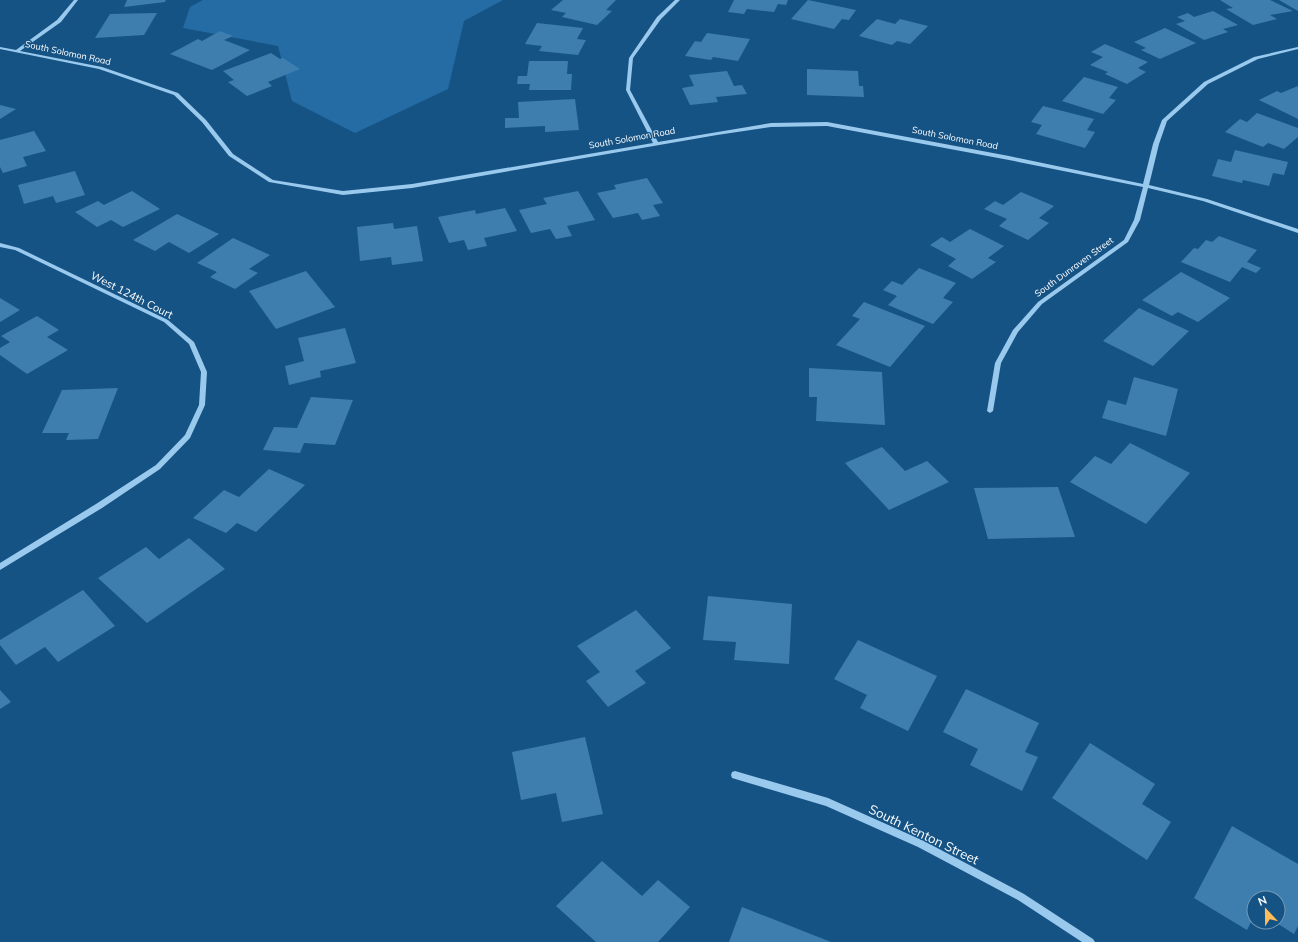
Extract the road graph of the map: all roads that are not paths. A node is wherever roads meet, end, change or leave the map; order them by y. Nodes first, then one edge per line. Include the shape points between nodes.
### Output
1 (76, 0) edge
2 (678, 0) edge
3 (0, 48) edge
4 (1298, 48) edge
5 (17, 52) junction
6 (656, 143) junction
7 (1147, 186) junction
8 (1298, 231) edge
9 (0, 245) edge
10 (990, 411) dead end
11 (0, 567) edge
12 (735, 775) dead end
13 (1090, 942) edge

1 - 5 street via 59,21
2 - 6 street via 659,18 631,58 628,90
3 - 5 street, South Solomon Road
4 - 7 street, South Dunraven Street via 1256,58 1206,83 1165,120 1156,144
5 - 6 street, South Solomon Road via 100,68 176,94 204,121 231,155 271,181 343,193 412,186
6 - 7 street, South Solomon Road via 771,125 828,124
7 - 8 street, South Solomon Road via 1212,203
7 - 10 street, South Dunraven Street via 1137,220 1126,241 1040,303 1015,331 998,363
9 - 11 street, West 124th Court via 18,249 166,321 192,343 204,372 202,405 188,436 158,467
12 - 13 street, South Kenton Street via 828,802 920,844 1021,897

